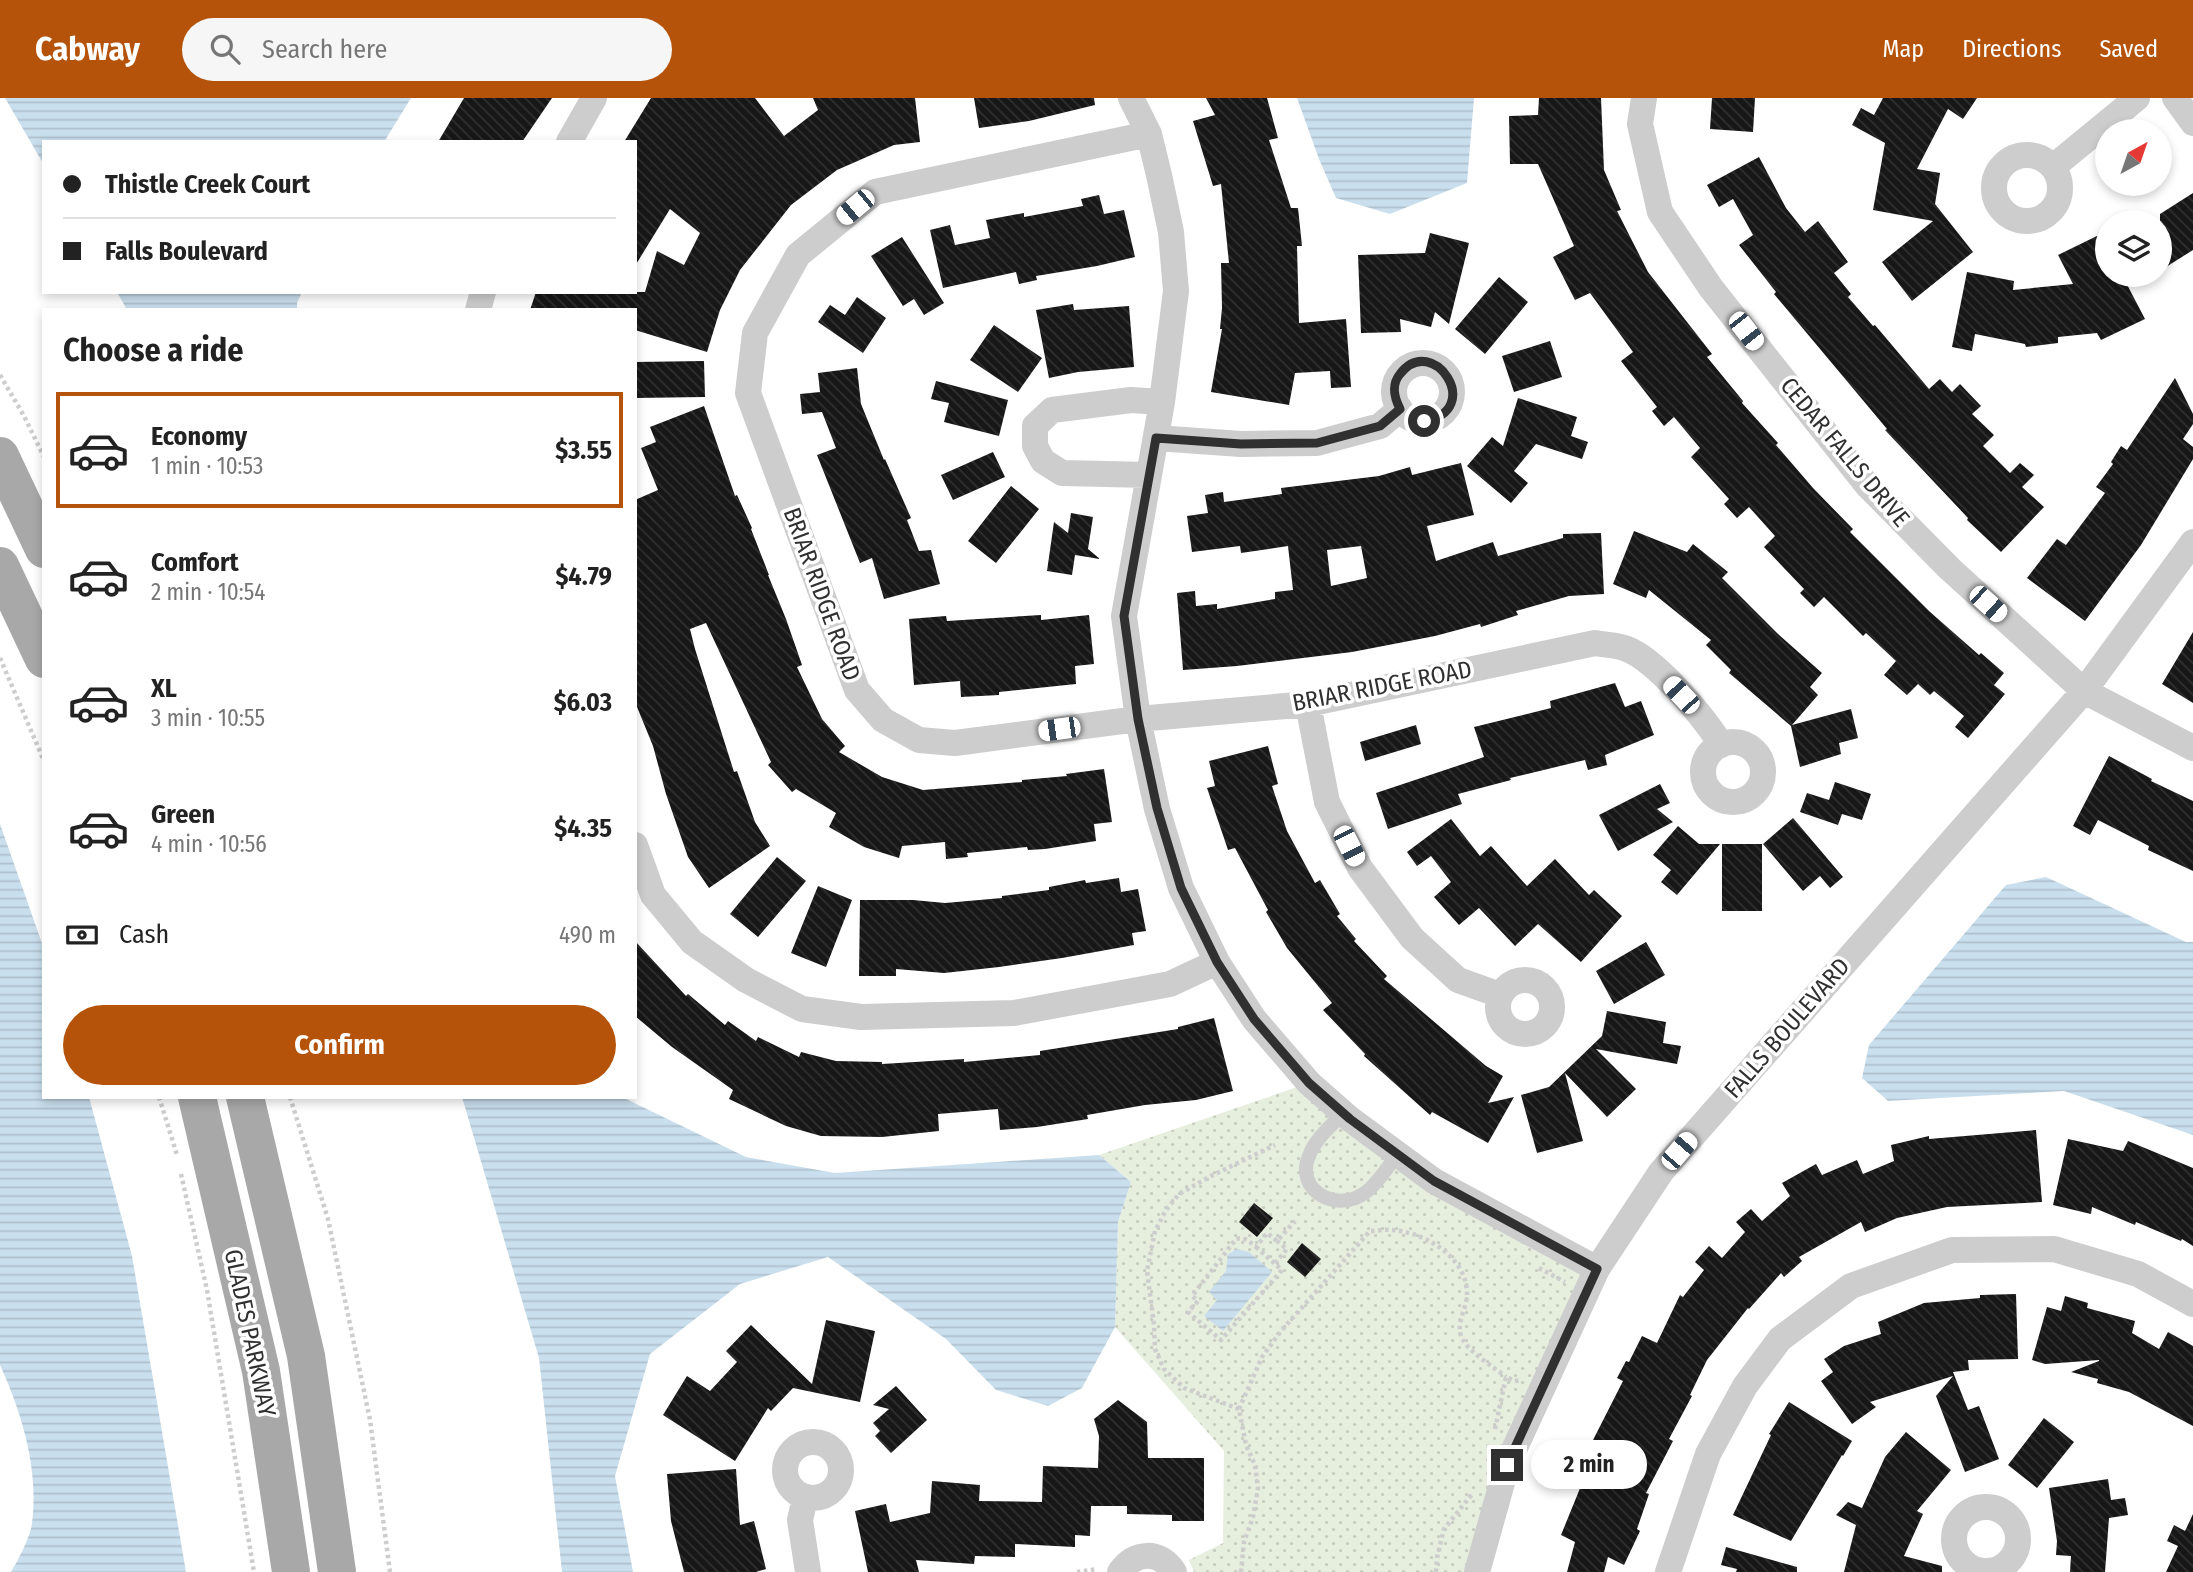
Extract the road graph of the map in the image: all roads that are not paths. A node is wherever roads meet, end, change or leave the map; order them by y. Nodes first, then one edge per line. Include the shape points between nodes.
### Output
1 (594, 98) edge
2 (1131, 98) edge
3 (1644, 98) edge
4 (2137, 98) edge
5 (2175, 98) edge
6 (2193, 123) edge
7 (1149, 134) junction
8 (570, 140) edge
9 (2053, 167) dead end
10 (1162, 402) junction
11 (1400, 409) dead end
12 (1156, 438) junction
13 (0, 456) edge
14 (1149, 475) junction
15 (2193, 542) edge
16 (42, 545) edge
17 (0, 566) edge
18 (42, 655) edge
19 (2084, 691) junction
20 (1308, 704) junction
21 (1138, 719) junction
22 (1721, 745) dead end
23 (2193, 748) edge
24 (637, 851) edge
25 (1217, 962) junction
26 (1500, 995) dead end
27 (197, 1099) edge
28 (245, 1099) edge
29 (1343, 1113) junction
30 (1398, 1154) junction
31 (1597, 1269) junction
32 (2193, 1304) edge
33 (805, 1498) dead end
34 (1109, 1570) edge
35 (291, 1572) edge
36 (337, 1572) edge
37 (808, 1572) edge
38 (1174, 1572) edge
39 (1477, 1572) edge
40 (1668, 1572) edge

1 - 8 street
2 - 7 street
3 - 19 street, CEDAR FALLS DRIVE via 1640,124 1660,212 1711,288 1867,485 1950,569
4 - 9 street
5 - 6 street
7 - 10 street via 1171,232 1176,291
7 - 21 street, BRIAR RIDGE ROAD via 875,192 798,255 755,333 748,393 857,691 883,720 919,740 955,743
10 - 12 street
10 - 14 street via 1130,400 1052,410 1035,426 1035,446 1043,461 1062,473
11 - 12 street via 1380,426 1317,443
12 - 14 street
13 - 16 main road
14 - 21 street via 1124,616
15 - 19 street, FALLS BOULEVARD
17 - 18 main road
19 - 23 street, CEDAR FALLS DRIVE
19 - 31 street, FALLS BOULEVARD via 1661,1172
20 - 21 street, BRIAR RIDGE ROAD
20 - 22 street, BRIAR RIDGE ROAD via 1595,643 1627,649 1651,663 1710,726
20 - 26 street via 1327,802 1360,868 1412,938 1458,980
21 - 25 street via 1157,808 1181,888
24 - 25 street via 653,895 692,942 746,980 802,1009 861,1017 1014,1013 1170,984
25 - 29 street via 1254,1019 1309,1083
27 - 35 main road, GLADES PARKWAY via 261,1371
28 - 36 main road, GLADES PARKWAY via 306,1356
29 - 30 street
29 - 30 lane via 1308,1157 1306,1172 1318,1194 1346,1202 1366,1192
30 - 31 street via 1434,1181
31 - 39 street, FALLS BOULEVARD via 1507,1465
32 - 40 street via 2138,1274 2054,1249 1952,1250 1851,1286 1780,1339 1745,1386 1708,1454
33 - 37 street via 800,1520
34 - 38 street via 1147,1555 1166,1561

